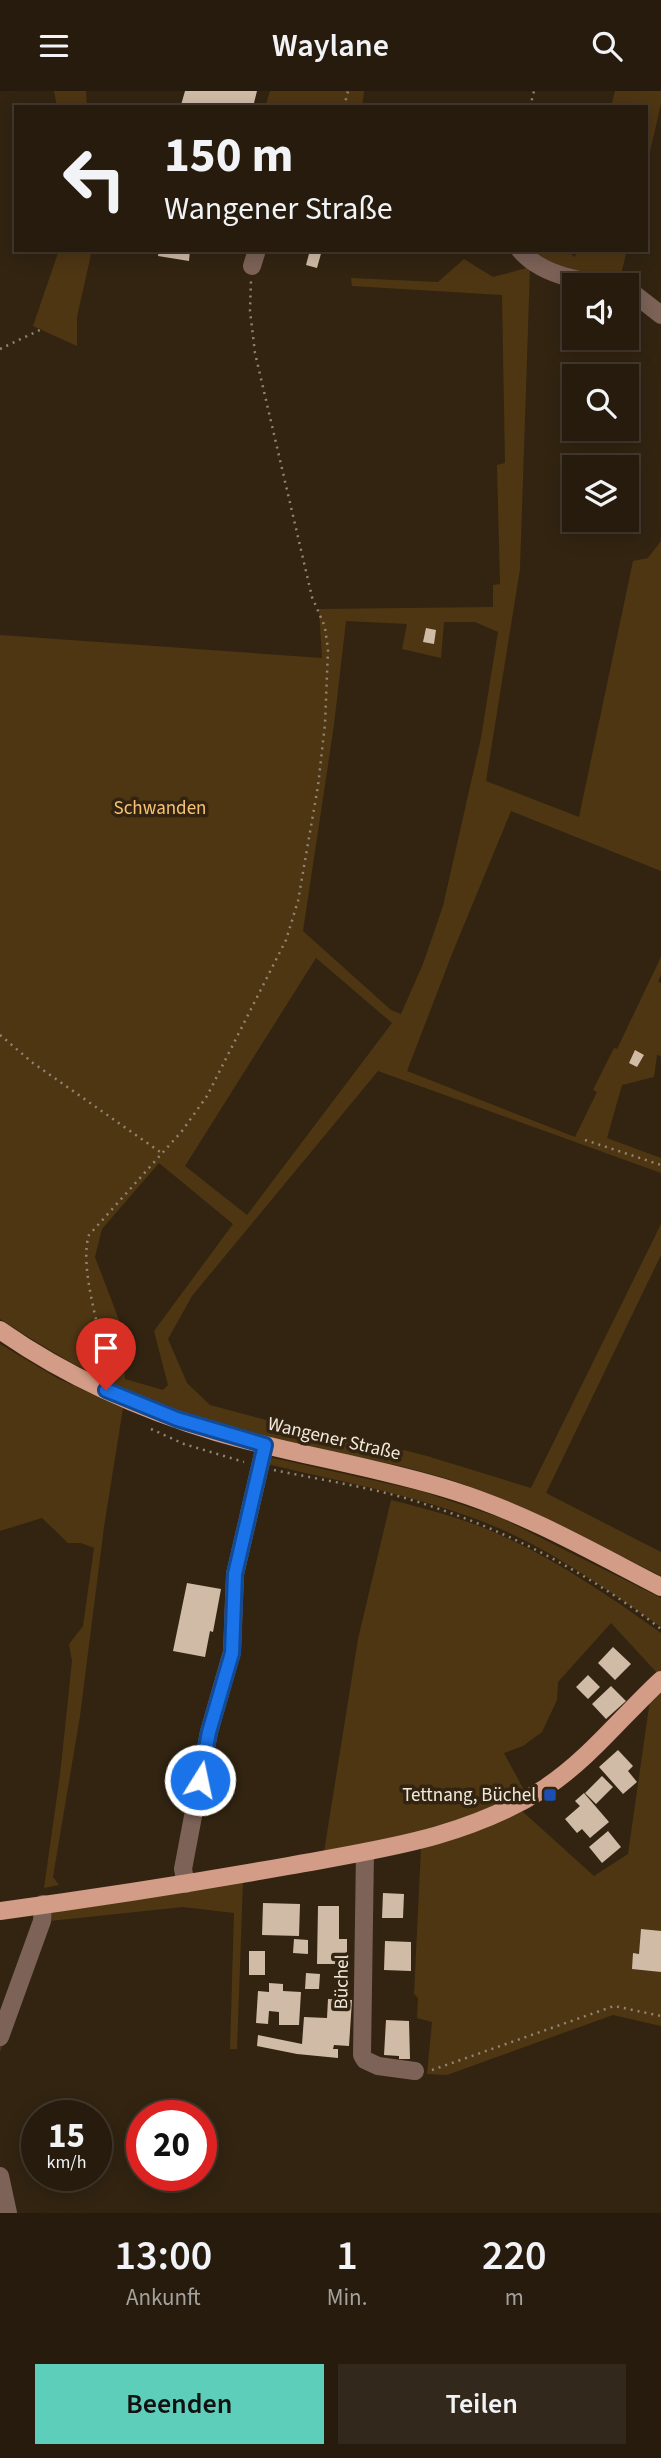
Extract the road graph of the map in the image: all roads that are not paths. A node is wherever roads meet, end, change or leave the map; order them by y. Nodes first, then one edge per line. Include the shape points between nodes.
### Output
1 (523, 252) edge
2 (562, 276) edge
3 (639, 298) edge
4 (661, 315) edge
5 (0, 1329) edge
6 (265, 1445) junction
7 (661, 1587) edge
8 (661, 1680) edge
9 (365, 1852) junction
10 (186, 1884) junction
11 (43, 1904) junction
12 (0, 1911) edge
13 (0, 2038) edge
14 (415, 2071) road end
15 (0, 2176) edge
16 (8, 2213) edge

1 - 2 street
3 - 4 street
5 - 6 main road, Wangener Straße via 106,1390 177,1419
6 - 7 main road, Wangener Straße via 409,1478 507,1509
6 - 10 street via 235,1574 232,1653 209,1732 183,1869
8 - 9 main road via 588,1755 521,1802 468,1827
9 - 10 main road
9 - 14 street, Büchel via 362,2055 378,2066
10 - 11 main road
11 - 12 main road
11 - 13 street via 42,1921
15 - 16 street

